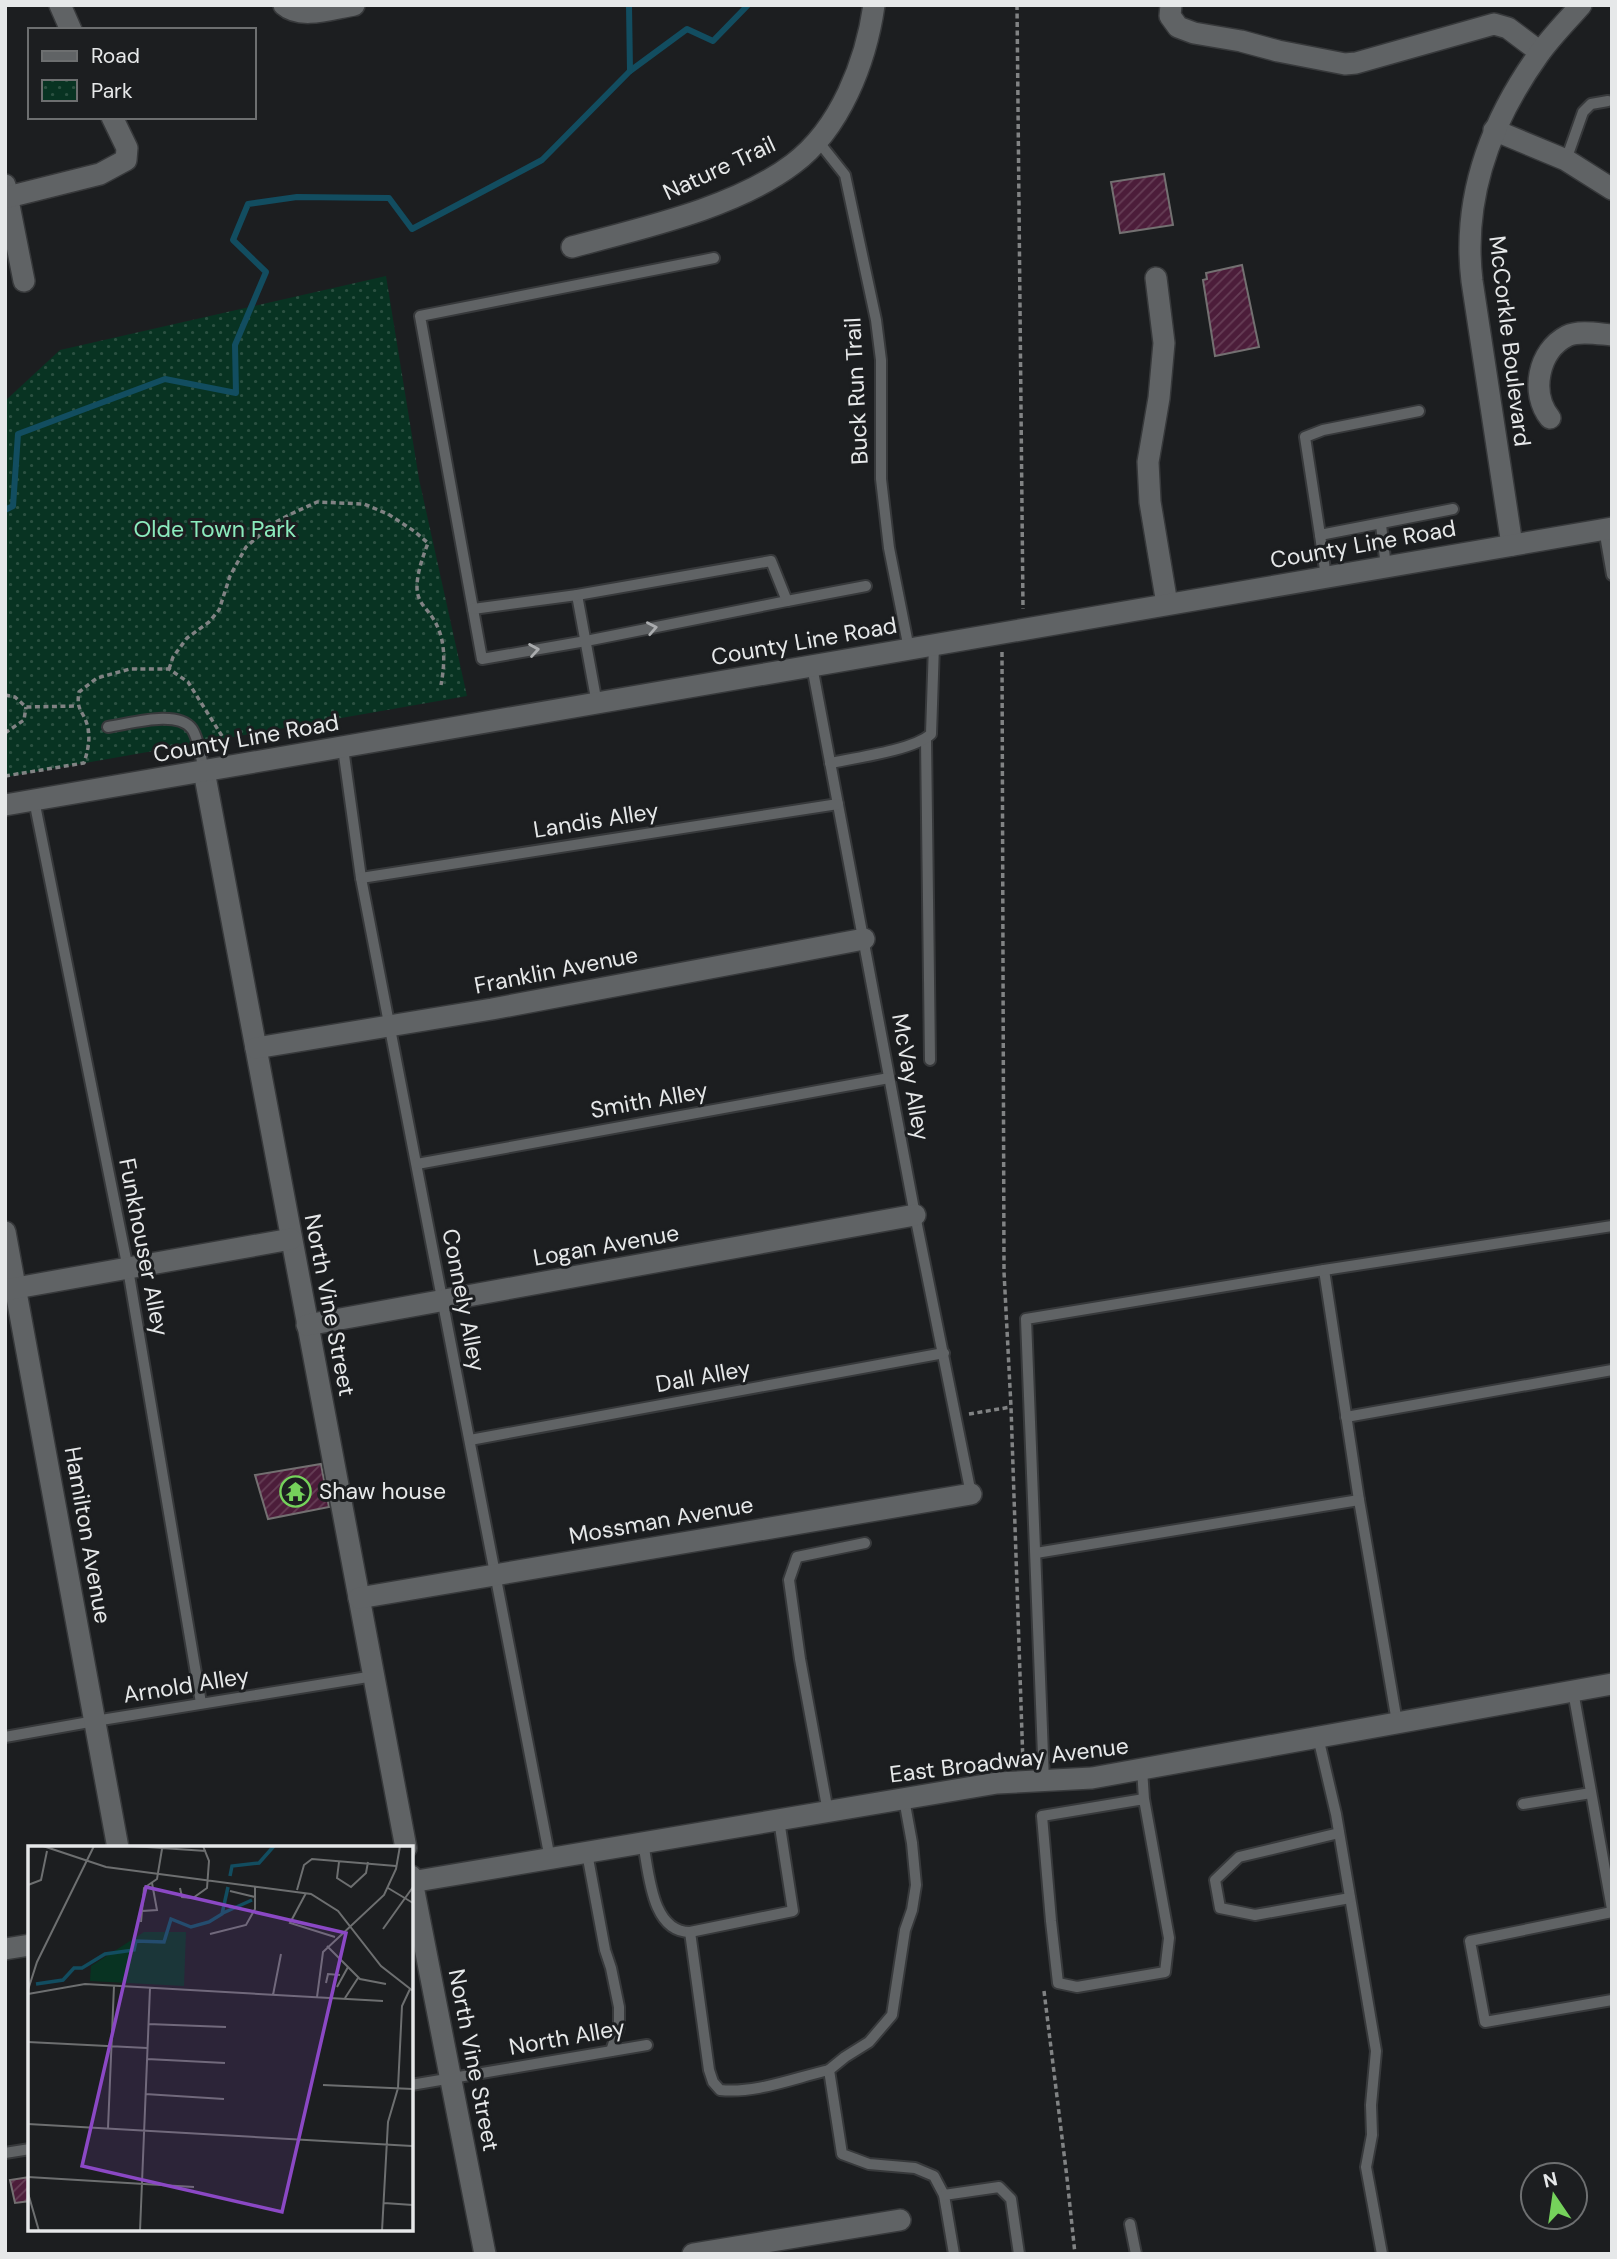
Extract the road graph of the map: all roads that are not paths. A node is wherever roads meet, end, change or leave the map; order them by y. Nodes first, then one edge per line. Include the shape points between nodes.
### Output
1 (60, 5) edge
2 (284, 5) edge
3 (354, 5) edge
4 (874, 5) edge
5 (1171, 5) edge
6 (1581, 5) edge
7 (70, 28) edge
8 (1540, 52) junction
9 (1608, 101) dead end
10 (114, 119) edge
11 (1494, 131) junction
12 (818, 141) junction
13 (1566, 160) junction
14 (1612, 189) edge
15 (6, 191) edge
16 (572, 247) dead end
17 (714, 258) dead end
18 (1156, 278) dead end
19 (24, 281) dead end
20 (1612, 335) edge
21 (1419, 411) dead end
22 (1550, 418) dead end
23 (1454, 509) dead end
24 (1381, 525) junction
25 (1608, 529) edge
26 (1320, 535) junction
27 (1512, 545) junction
28 (1386, 567) junction
29 (1612, 575) edge
30 (1326, 577) junction
31 (866, 586) dead end
32 (578, 595) junction
33 (787, 601) junction
34 (1167, 604) junction
35 (473, 609) junction
36 (586, 641) junction
37 (934, 645) junction
38 (909, 649) junction
39 (812, 666) junction
40 (597, 704) junction
41 (108, 727) dead end
42 (926, 739) junction
43 (343, 748) junction
44 (830, 763) junction
45 (204, 771) junction
46 (34, 800) junction
47 (838, 804) junction
48 (5, 805) edge
49 (361, 878) junction
50 (864, 939) junction
51 (390, 1026) junction
52 (256, 1048) junction
53 (930, 1060) dead end
54 (889, 1078) junction
55 (416, 1164) junction
56 (915, 1215) junction
57 (1612, 1226) edge
58 (5, 1232) edge
59 (291, 1239) junction
60 (128, 1269) junction
61 (1324, 1269) junction
62 (11, 1289) edge
63 (443, 1301) junction
64 (307, 1325) junction
65 (944, 1353) junction
66 (1612, 1370) edge
67 (1346, 1417) junction
68 (470, 1440) junction
69 (971, 1494) joint
70 (1359, 1500) junction
71 (865, 1543) dead end
72 (1036, 1553) junction
73 (496, 1575) junction
74 (359, 1598) junction
75 (374, 1676) junction
76 (1612, 1684) edge
77 (1573, 1691) junction
78 (201, 1703) junction
79 (95, 1721) junction
80 (1397, 1722) junction
81 (5, 1737) edge
82 (1318, 1737) junction
83 (1142, 1769) junction
84 (1034, 1781) junction
85 (1591, 1793) junction
86 (904, 1799) junction
87 (1144, 1799) junction
88 (1523, 1804) dead end
89 (828, 1812) junction
90 (779, 1820) junction
91 (1339, 1833) junction
92 (643, 1843) junction
93 (118, 1846) edge
94 (406, 1846) edge
95 (587, 1853) junction
96 (550, 1859) junction
97 (413, 1880) edge
98 (413, 1885) edge
99 (1610, 1886) edge
100 (1350, 1898) junction
101 (1612, 1910) edge
102 (690, 1932) junction
103 (28, 1945) edge
104 (5, 1949) edge
105 (1612, 2000) edge
106 (648, 2045) dead end
107 (611, 2051) junction
108 (829, 2070) junction
109 (452, 2078) junction
110 (413, 2085) edge
111 (28, 2149) edge
112 (5, 2153) edge
113 (944, 2195) junction
114 (900, 2220) dead end
115 (1130, 2224) dead end
116 (706, 2253) edge
117 (485, 2254) edge
118 (954, 2254) edge
119 (1020, 2254) edge
120 (1136, 2254) edge
121 (1382, 2254) edge

1 - 7 street
2 - 3 street via 292,12 303,12
4 - 12 street, Nature Trail via 852,82
5 - 8 street via 1170,16 1178,27 1194,33 1345,64 1494,24 1508,27
6 - 8 street, McCorkle Boulevard
8 - 11 street, McCorkle Boulevard
9 - 13 lane via 1591,104 1583,112
10 - 15 street via 127,148 126,160 100,174
11 - 13 street
11 - 27 street, McCorkle Boulevard via 1476,186 1469,261
12 - 16 street, Nature Trail via 794,164 722,201
12 - 38 lane, Buck Run Trail via 845,175 876,320 881,360 881,479
13 - 14 street
15 - 19 street
17 - 35 lane via 420,316
18 - 34 street via 1164,343 1148,463
20 - 22 street via 1569,334 1555,345 1538,380 1538,395
21 - 26 lane via 1305,437
23 - 24 lane
24 - 26 lane
24 - 28 lane
25 - 27 street, County Line Road
25 - 29 lane
26 - 30 lane
27 - 28 street, County Line Road
28 - 30 street, County Line Road
30 - 34 street, County Line Road
31 - 33 lane
32 - 33 lane via 771,561
32 - 35 lane
32 - 36 lane
36 -> 33 lane
34 - 37 street, County Line Road
35 -> 36 lane via 482,659
36 - 40 lane
37 - 38 street, County Line Road
37 - 42 lane via 931,734
38 - 39 street, County Line Road
39 - 40 street, County Line Road
39 - 44 lane, McVay Alley
40 - 43 street, County Line Road
41 - 45 lane via 183,720 193,730
42 - 44 lane
42 - 53 lane
43 - 45 street, County Line Road
43 - 49 lane, Connely Alley
44 - 47 lane, McVay Alley
45 - 46 street, County Line Road
45 - 52 street, North Vine Street
46 - 48 street, County Line Road
46 - 60 lane, Funkhouser Alley
47 - 49 lane, Landis Alley
47 - 50 lane, McVay Alley
49 - 51 lane, Connely Alley
50 - 51 street, Franklin Avenue
50 - 54 lane, McVay Alley
51 - 52 street, Franklin Avenue
51 - 55 lane, Connely Alley
52 - 59 street, North Vine Street
54 - 55 lane, Smith Alley
54 - 56 lane, McVay Alley
55 - 63 lane, Connely Alley
56 - 63 street, Logan Avenue
56 - 65 lane, McVay Alley
57 - 61 lane
58 - 62 street, Hamilton Avenue
59 - 60 street
59 - 64 street, North Vine Street
60 - 62 street
60 - 78 lane, Funkhouser Alley
61 - 67 lane
61 - 72 lane via 1026,1319
62 - 79 street, Hamilton Avenue
63 - 64 street, Logan Avenue
63 - 68 lane, Connely Alley
64 - 74 street, North Vine Street
65 - 68 lane, Dall Alley
65 - 69 lane, McVay Alley
66 - 67 lane
67 - 70 lane
68 - 73 lane, Connely Alley
69 - 73 street, Mossman Avenue
70 - 72 lane
70 - 80 lane
71 - 89 lane via 797,1557 789,1580
72 - 84 lane
73 - 74 street, Mossman Avenue
73 - 96 lane, Connely Alley
74 - 75 street, North Vine Street
75 - 78 lane, Arnold Alley
75 - 94 street, North Vine Street
76 - 77 street, East Broadway Avenue
77 - 80 street, East Broadway Avenue
77 - 85 lane
78 - 79 lane, Arnold Alley
79 - 81 lane, Arnold Alley
79 - 93 street, Hamilton Avenue
80 - 82 street, East Broadway Avenue
82 - 83 street, East Broadway Avenue
82 - 91 lane
83 - 84 street, East Broadway Avenue
83 - 87 lane
84 - 86 street, East Broadway Avenue
85 - 88 lane
85 - 99 lane
86 - 89 street, East Broadway Avenue
86 - 108 lane via 916,1885 892,2015 869,2042
87 - 87 lane via 1169,1938 1165,1972 1077,1987 1058,1983 1042,1816
89 - 90 street, East Broadway Avenue
90 - 92 street, East Broadway Avenue
90 - 102 lane via 793,1911
91 - 100 lane
91 - 100 lane via 1239,1857 1214,1881 1220,1908 1255,1915
92 - 95 street, East Broadway Avenue
92 - 102 lane via 658,1911 672,1927
95 - 96 street, East Broadway Avenue
95 - 107 lane via 619,2007 619,2027
96 - 97 street, East Broadway Avenue
98 - 109 street, North Vine Street
99 - 101 lane
100 - 121 lane via 1376,2051 1366,2168
101 - 105 lane via 1470,1941 1485,2022
102 - 108 lane via 709,2070 720,2090 751,2089
103 - 104 street
106 - 107 lane, North Alley
107 - 109 lane, North Alley
108 - 113 lane via 842,2154 869,2164 925,2172 934,2176
109 - 110 lane, North Alley
109 - 117 street, North Vine Street
111 - 112 lane
113 - 118 lane
113 - 119 lane via 999,2187 1011,2199
114 - 116 street
115 - 120 lane

